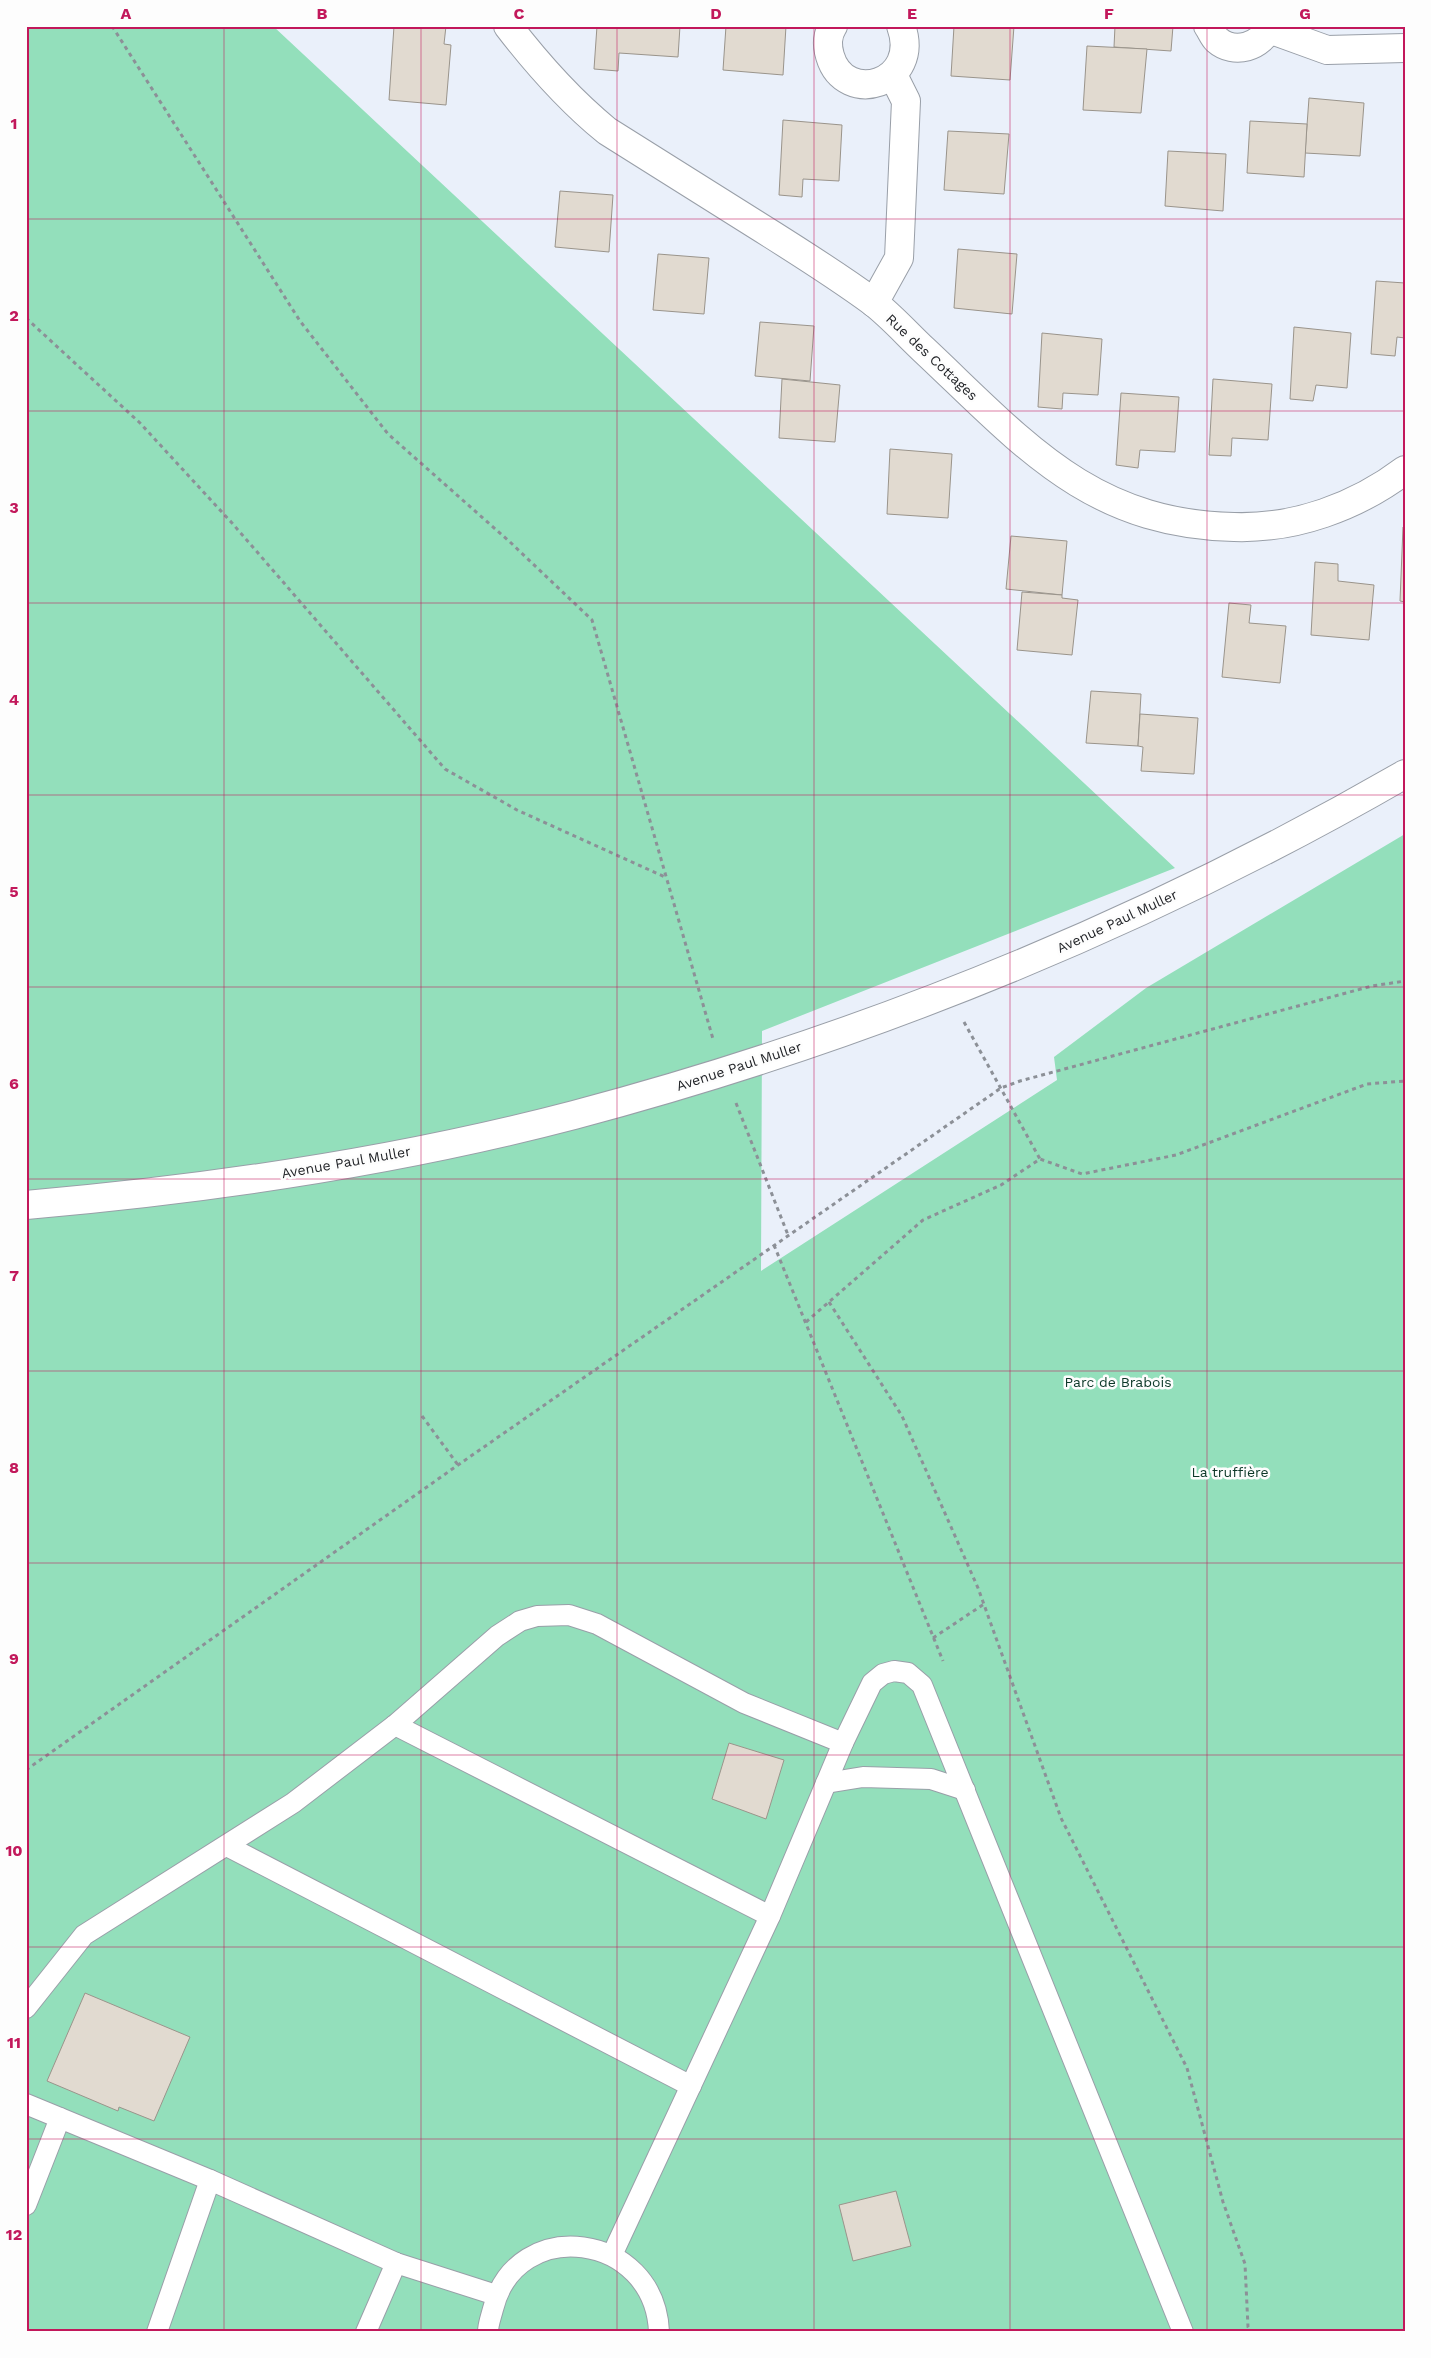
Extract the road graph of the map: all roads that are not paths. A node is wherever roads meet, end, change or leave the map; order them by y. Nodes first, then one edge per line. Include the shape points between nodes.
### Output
1 (508, 26) edge
2 (833, 26) edge
3 (901, 26) edge
4 (1208, 26) edge
5 (1269, 28) edge
6 (1405, 48) edge
7 (893, 75) junction
8 (874, 304) junction
9 (1405, 470) edge
10 (1405, 774) edge
11 (26, 1205) edge
12 (395, 1725) junction
13 (843, 1743) junction
14 (826, 1782) junction
15 (965, 1790) junction
16 (227, 1846) junction
17 (770, 1916) junction
18 (26, 2008) edge
19 (691, 2086) junction
20 (26, 2104) edge
21 (60, 2118) junction
22 (210, 2180) junction
23 (26, 2205) edge
24 (612, 2255) junction
25 (396, 2263) junction
26 (496, 2295) junction
27 (156, 2332) edge
28 (366, 2332) edge
29 (488, 2332) edge
30 (659, 2332) edge
31 (1183, 2332) edge

1 - 8 street, Rue des Cottages via 540,68 607,131 816,262
2 - 7 street via 828,47 832,63 844,77 860,84 877,83
3 - 7 street via 906,44 903,61
4 - 5 street via 1216,39 1238,48 1246,48 1259,41
5 - 6 street via 1327,50
7 - 8 street via 906,101 899,258
8 - 9 street, Rue des Cottages via 1028,447 1062,474 1096,495 1142,513 1169,521 1214,527 1261,528 1300,522 1372,491
10 - 11 street, Avenue Paul Muller via 1158,904 1003,972 772,1057 719,1060 572,1115 410,1152 219,1184
12 - 13 lane via 497,1636 520,1621 537,1616 569,1615 596,1624 744,1703
12 - 16 lane via 293,1803
12 - 17 lane
13 - 14 lane
13 - 15 lane via 872,1683 883,1674 894,1671 908,1673 922,1685
14 - 15 lane via 863,1777 930,1779
14 - 17 lane
15 - 31 lane
16 - 18 lane via 84,1935
16 - 19 lane
17 - 19 lane
19 - 24 lane
20 - 21 lane
21 - 22 lane
21 - 23 lane
22 - 25 lane
22 - 27 lane
24 - 26 lane via 568,2246 545,2251 508,2276
24 - 30 lane via 633,2270 650,2291 658,2315
25 - 26 lane
25 - 28 lane
26 - 29 lane

